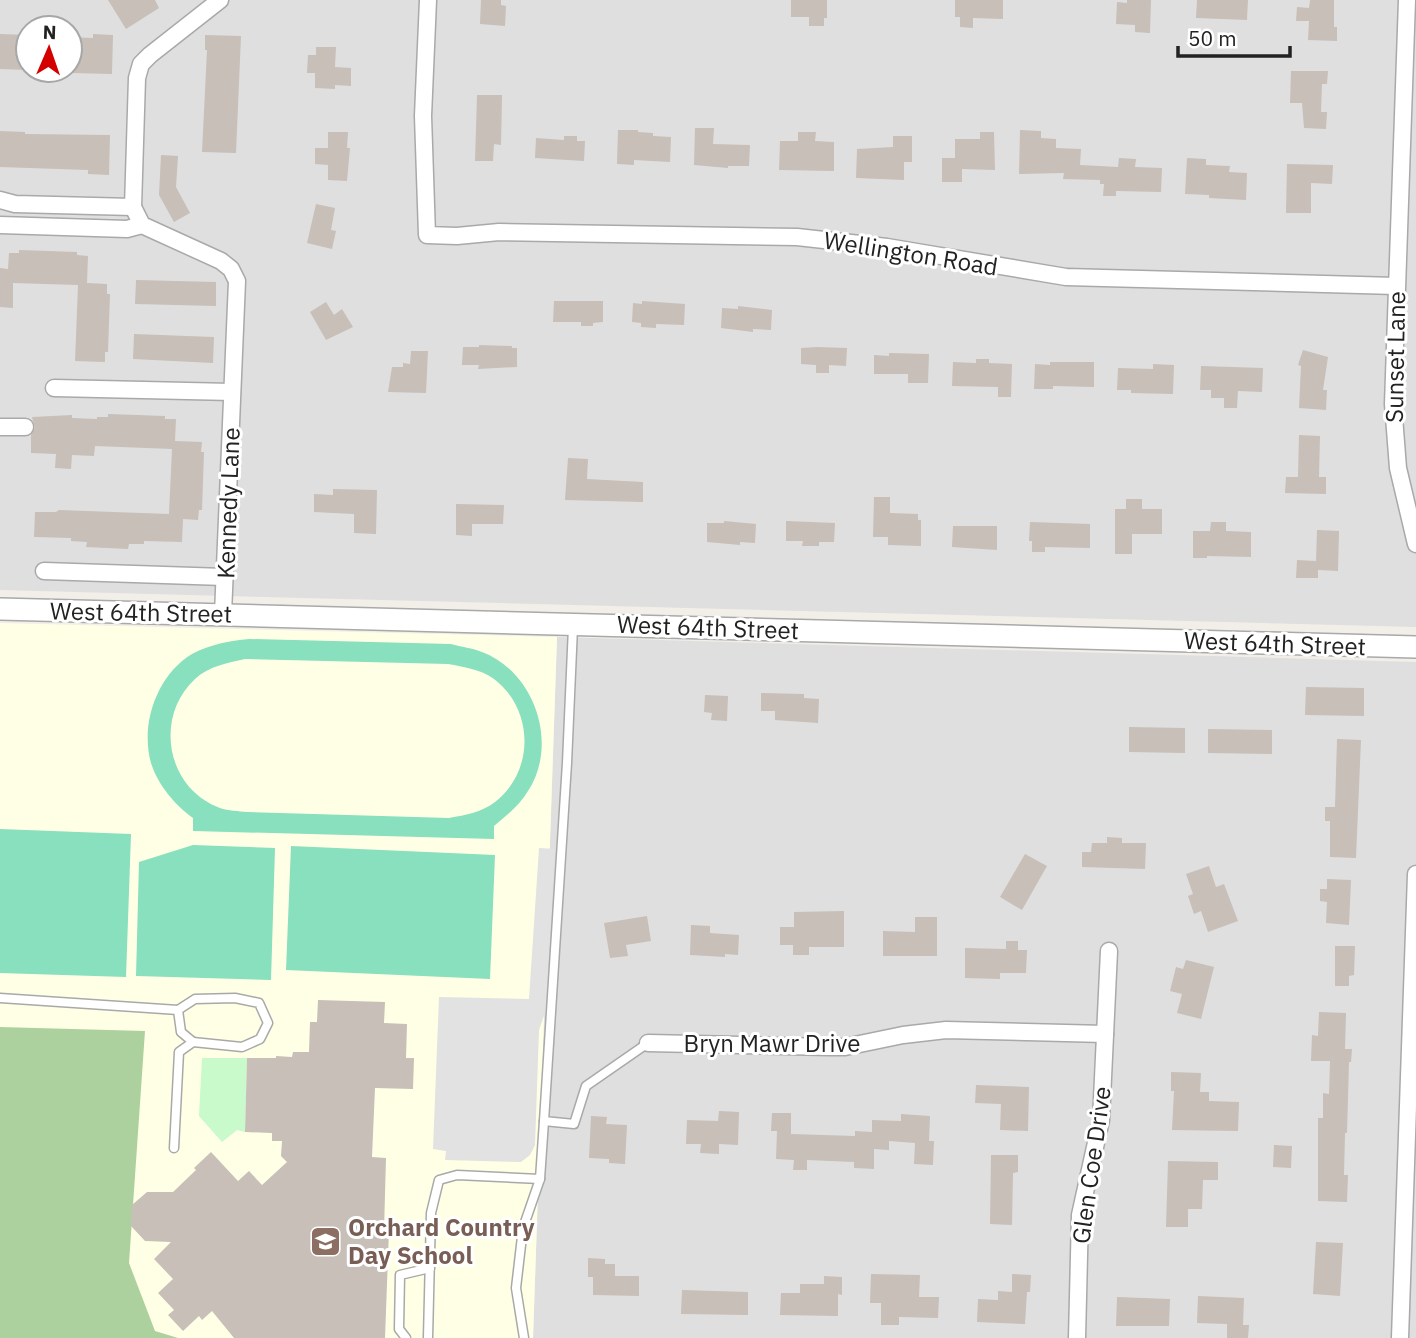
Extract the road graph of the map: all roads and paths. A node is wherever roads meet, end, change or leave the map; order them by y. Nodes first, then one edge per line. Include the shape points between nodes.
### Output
1 (220, 0) edge
2 (428, 0) edge
3 (1406, 0) edge
4 (0, 200) edge
5 (133, 207) junction
6 (142, 225) junction
7 (0, 226) edge
8 (1395, 286) junction
9 (54, 388) dead end
10 (232, 392) junction
11 (0, 426) edge
12 (25, 427) dead end
13 (1416, 544) edge
14 (44, 571) dead end
15 (224, 577) junction
16 (0, 609) edge
17 (223, 614) junction
18 (574, 623) junction
19 (1416, 647) edge
20 (1416, 874) edge
21 (1109, 950) dead end
22 (0, 998) edge
23 (178, 1010) junction
24 (1105, 1034) junction
25 (193, 1042) junction
26 (648, 1043) joint
27 (544, 1121) junction
28 (174, 1148) dead end
29 (540, 1179) junction
30 (430, 1268) junction
31 (406, 1338) edge
32 (428, 1338) edge
33 (524, 1338) edge
34 (1077, 1338) edge
35 (1400, 1338) edge

1 - 5 street via 141,64
2 - 8 street, Wellington Road via 423,116 427,235 797,237 858,242 1066,277
3 - 8 street, Sunset Lane
4 - 5 street
5 - 6 street
6 - 7 street via 127,229
6 - 10 street, Kennedy Lane via 231,269 237,281
8 - 13 street, Sunset Lane via 1394,439
9 - 10 street, Kennedy Lane
10 - 15 street, Kennedy Lane
11 - 12 street
14 - 15 street, West 64th Street
15 - 17 street, Kennedy Lane
16 - 17 street, West 64th Street
17 - 18 street, West 64th Street
18 - 19 street, West 64th Street
18 - 27 lane
20 - 35 street
21 - 24 street, Glen Coe Drive
22 - 23 lane
23 - 25 lane via 181,1032
23 - 25 lane via 195,999 235,998 259,1003 268,1023 260,1040 242,1047
24 - 26 street, Bryn Mawr Drive via 946,1030 829,1048
24 - 34 street, Glen Coe Drive via 1100,1126 1080,1215
25 - 28 lane via 180,1052
26 - 27 lane via 586,1086 574,1124
27 - 29 lane
29 - 30 lane via 457,1175 439,1180 431,1213
29 - 33 lane via 523,1228 516,1288
30 - 31 lane via 400,1275 398,1329
30 - 32 lane

